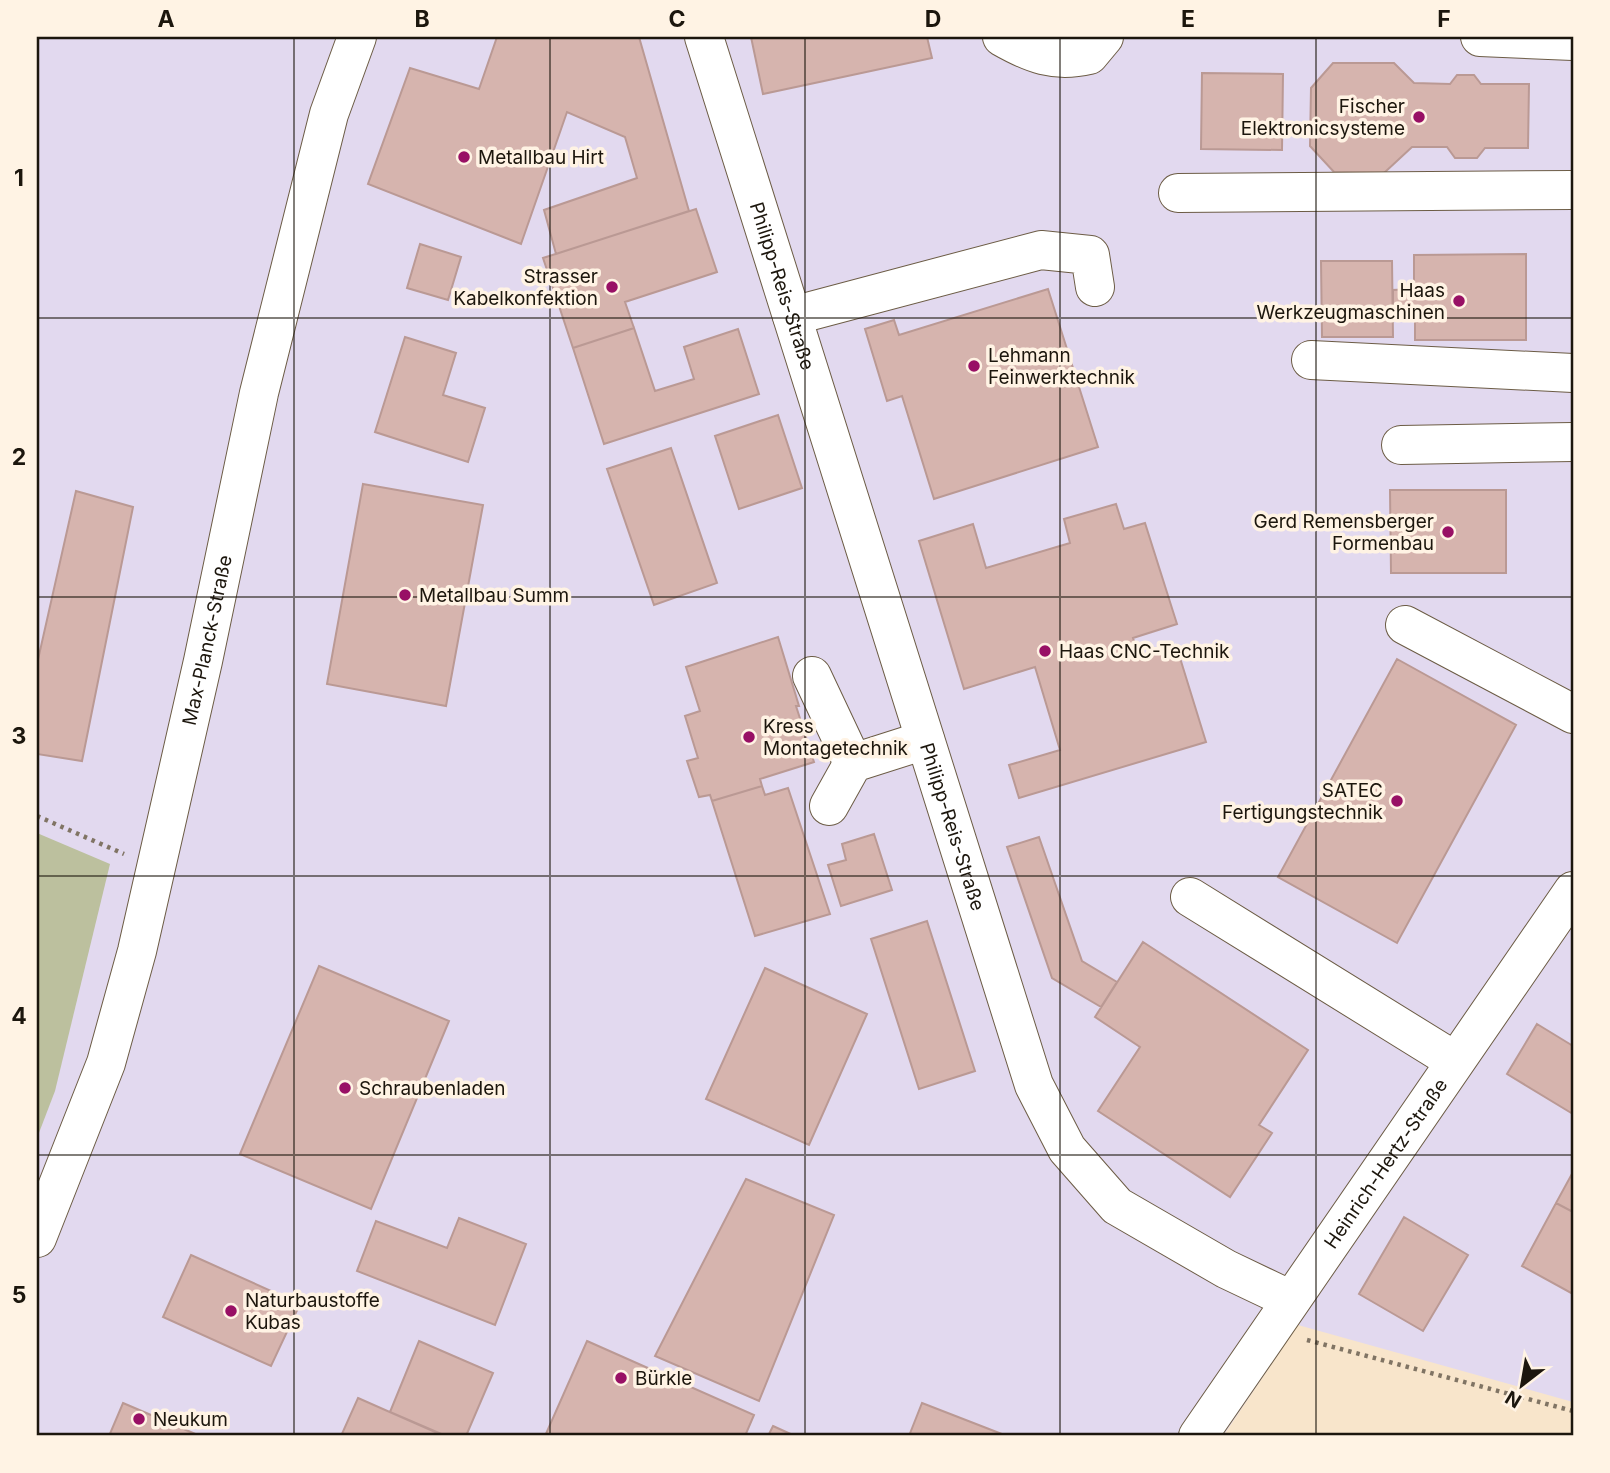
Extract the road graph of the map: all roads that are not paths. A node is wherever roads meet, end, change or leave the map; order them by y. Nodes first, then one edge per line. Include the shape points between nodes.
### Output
1 (358, 37) edge
2 (704, 37) edge
3 (1002, 37) edge
4 (1104, 37) edge
5 (1480, 37) edge
6 (1573, 41) edge
7 (1573, 190) edge
8 (1178, 193) dead end
9 (1095, 287) dead end
10 (792, 316) junction
11 (1311, 360) dead end
12 (1573, 373) edge
13 (1573, 442) edge
14 (1401, 445) dead end
15 (1405, 625) dead end
16 (812, 676) dead end
17 (1573, 714) edge
18 (925, 740) junction
19 (853, 763) junction
20 (829, 806) dead end
21 (1573, 891) edge
22 (1190, 897) dead end
23 (1455, 1061) junction
24 (37, 1238) edge
25 (1291, 1300) junction
26 (1198, 1436) edge

1 - 24 street, Max-Planck-Straße via 329,114 259,393 157,869 106,1063
2 - 10 street, Philipp-Reis-Straße
3 - 4 street via 1057,60 1089,55
5 - 6 street
7 - 8 street
9 - 10 street via 1090,255 1041,250
10 - 18 street, Philipp-Reis-Straße
11 - 12 street
13 - 14 street
15 - 17 street
16 - 19 street
18 - 19 street
18 - 25 street, Philipp-Reis-Straße via 1034,1085 1067,1149 1117,1206 1226,1269
19 - 20 street
21 - 23 street, Heinrich-Hertz-Straße
22 - 23 street
23 - 25 street, Heinrich-Hertz-Straße
25 - 26 street, Heinrich-Hertz-Straße

